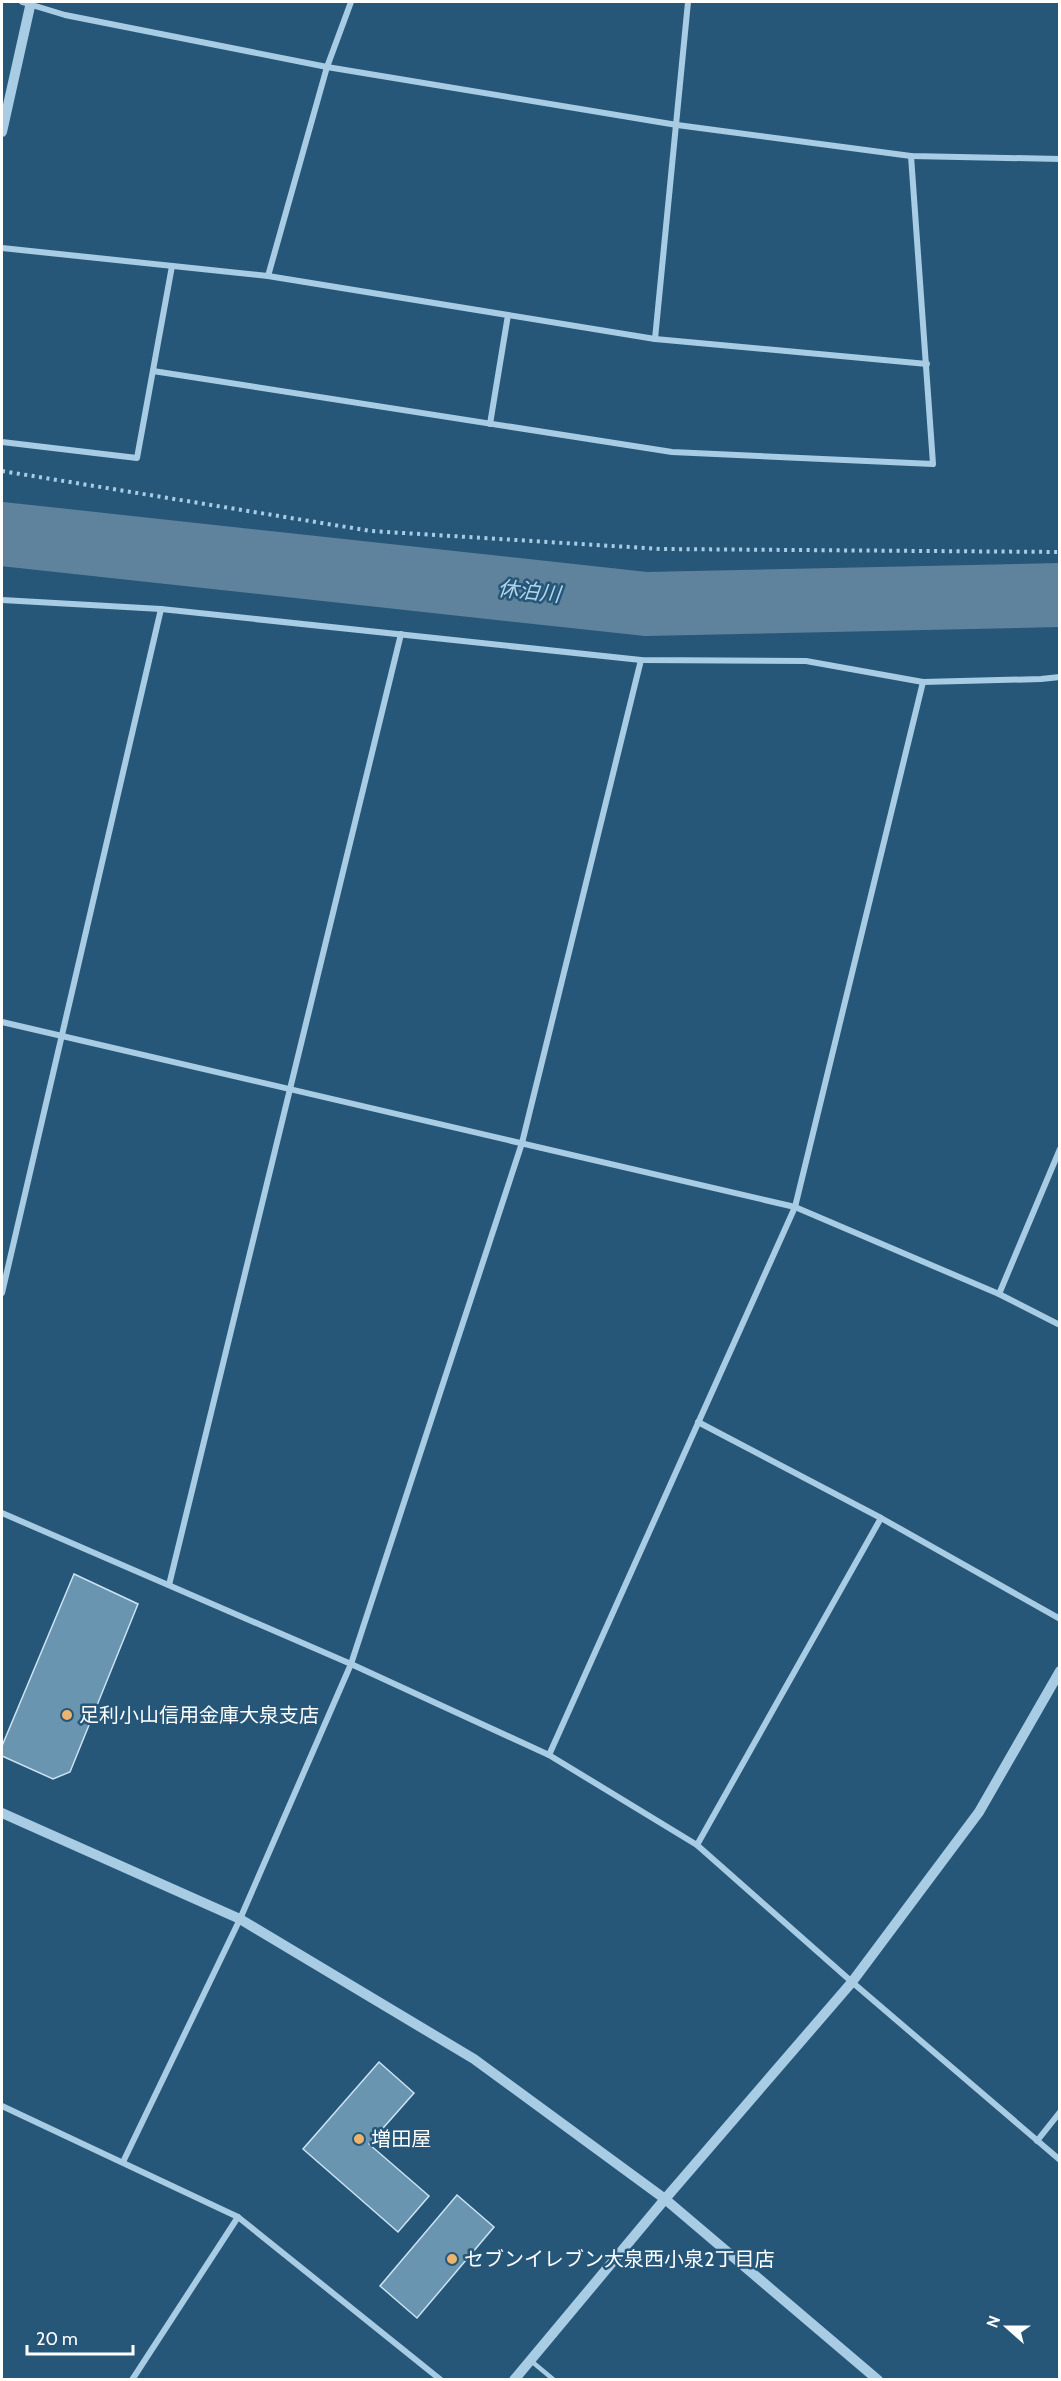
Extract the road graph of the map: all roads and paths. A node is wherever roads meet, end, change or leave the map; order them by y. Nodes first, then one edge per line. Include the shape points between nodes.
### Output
1 (28, 2) edge
2 (351, 2) edge
3 (688, 2) edge
4 (327, 67) junction
5 (677, 125) junction
6 (2, 132) edge
7 (911, 156) junction
8 (1059, 159) edge
9 (2, 248) edge
10 (172, 266) junction
11 (268, 276) junction
12 (508, 315) junction
13 (655, 339) junction
14 (927, 364) junction
15 (153, 371) junction
16 (490, 424) junction
17 (2, 442) edge
18 (2, 471) edge
19 (1059, 552) edge
20 (2, 600) edge
21 (161, 609) junction
22 (401, 634) junction
23 (641, 660) junction
24 (1059, 676) edge
25 (922, 682) junction
26 (2, 1022) edge
27 (62, 1036) junction
28 (291, 1089) junction
29 (522, 1143) junction
30 (1059, 1149) edge
31 (795, 1207) junction
32 (2, 1293) edge
33 (999, 1294) junction
34 (1059, 1325) edge
35 (698, 1422) junction
36 (2, 1513) edge
37 (881, 1518) junction
38 (169, 1585) junction
39 (1059, 1619) edge
40 (351, 1664) junction
41 (1059, 1671) edge
42 (549, 1755) junction
43 (2, 1813) edge
44 (697, 1845) junction
45 (240, 1919) junction
46 (852, 1982) junction
47 (2, 2106) edge
48 (1059, 2112) edge
49 (1037, 2141) junction
50 (1059, 2160) edge
51 (123, 2162) junction
52 (664, 2199) junction
53 (238, 2217) junction
54 (530, 2360) junction
55 (132, 2379) edge
56 (441, 2379) edge
57 (514, 2379) edge
58 (554, 2379) edge
59 (878, 2379) edge

1 - 4 street via 65,15
1 - 6 street
2 - 4 street
3 - 5 street
4 - 5 street
4 - 11 street
5 - 7 street
5 - 13 street
7 - 8 street
7 - 14 street
9 - 10 street
10 - 11 street
10 - 15 street
11 - 12 street
12 - 13 street
12 - 16 street
13 - 14 street
14 - 16 street via 933,464 672,452
15 - 16 street
15 - 17 street via 137,458
18 - 19 path via 371,531 661,549
20 - 21 street
21 - 22 street
21 - 27 street
22 - 23 street
22 - 28 street
23 - 25 street via 806,661
23 - 29 street
24 - 25 street
25 - 31 street
26 - 27 street
27 - 28 street
27 - 32 street
28 - 29 street
28 - 38 street
29 - 31 street
29 - 40 street
30 - 33 street
31 - 33 street
31 - 35 street
33 - 34 street
35 - 37 street
35 - 42 street
36 - 38 street
37 - 39 street
37 - 44 street
38 - 40 street
40 - 42 street
40 - 45 street
41 - 46 street via 979,1812
42 - 44 street
43 - 45 street
44 - 46 street
45 - 51 street
45 - 52 street via 474,2059
46 - 49 street
46 - 52 street
47 - 51 street
48 - 49 street
49 - 50 street
51 - 53 street
52 - 54 street
52 - 59 street
53 - 55 street
53 - 56 street
54 - 57 street
54 - 58 lane

